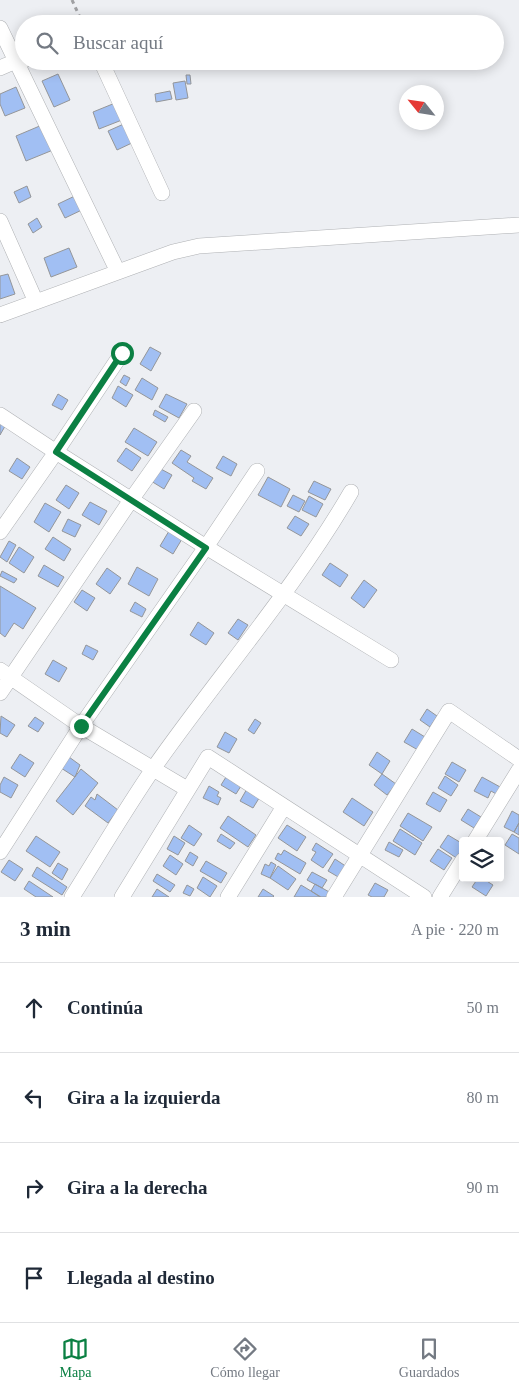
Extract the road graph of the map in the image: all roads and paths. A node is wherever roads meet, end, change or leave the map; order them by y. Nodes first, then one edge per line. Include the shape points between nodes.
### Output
1 (72, 0) edge
2 (79, 15) edge
3 (0, 28) edge
4 (15, 53) edge
5 (15, 63) edge
6 (0, 68) edge
7 (24, 70) edge
8 (105, 70) edge
9 (162, 193) dead end
10 (0, 221) edge
11 (519, 225) edge
12 (118, 272) junction
13 (36, 302) junction
14 (0, 316) edge
15 (122, 353) dead end
16 (194, 410) dead end
17 (0, 415) edge
18 (56, 452) junction
19 (257, 470) dead end
20 (351, 492) dead end
21 (131, 500) junction
22 (0, 532) edge
23 (206, 548) junction
24 (283, 594) junction
25 (391, 660) dead end
26 (6, 674) edge
27 (0, 693) edge
28 (81, 726) junction
29 (519, 759) edge
30 (153, 770) junction
31 (519, 770) edge
32 (187, 789) junction
33 (283, 808) junction
34 (477, 837) edge
35 (0, 852) edge
36 (360, 856) junction
37 (459, 866) edge
38 (72, 897) edge
39 (122, 897) edge
40 (228, 897) edge
41 (334, 897) edge
42 (424, 897) edge
43 (440, 897) edge

1 - 2 path
3 - 4 street
5 - 6 street
7 - 12 street
8 - 9 street
10 - 13 street
11 - 12 street via 199,246
12 - 13 street
13 - 14 street
15 - 18 street
16 - 21 street
17 - 18 street
18 - 21 street
18 - 22 street
19 - 23 street
20 - 24 street
21 - 23 street
21 - 26 street
23 - 24 street
23 - 28 street
24 - 25 street
24 - 30 street
26 - 27 street
26 - 28 street
28 - 30 street
28 - 35 street
29 - 36 street via 449,711
30 - 32 street
30 - 38 street
31 - 34 street
32 - 33 street via 208,757
32 - 39 street
33 - 36 street
33 - 40 street
36 - 41 street
36 - 42 street
37 - 43 street

